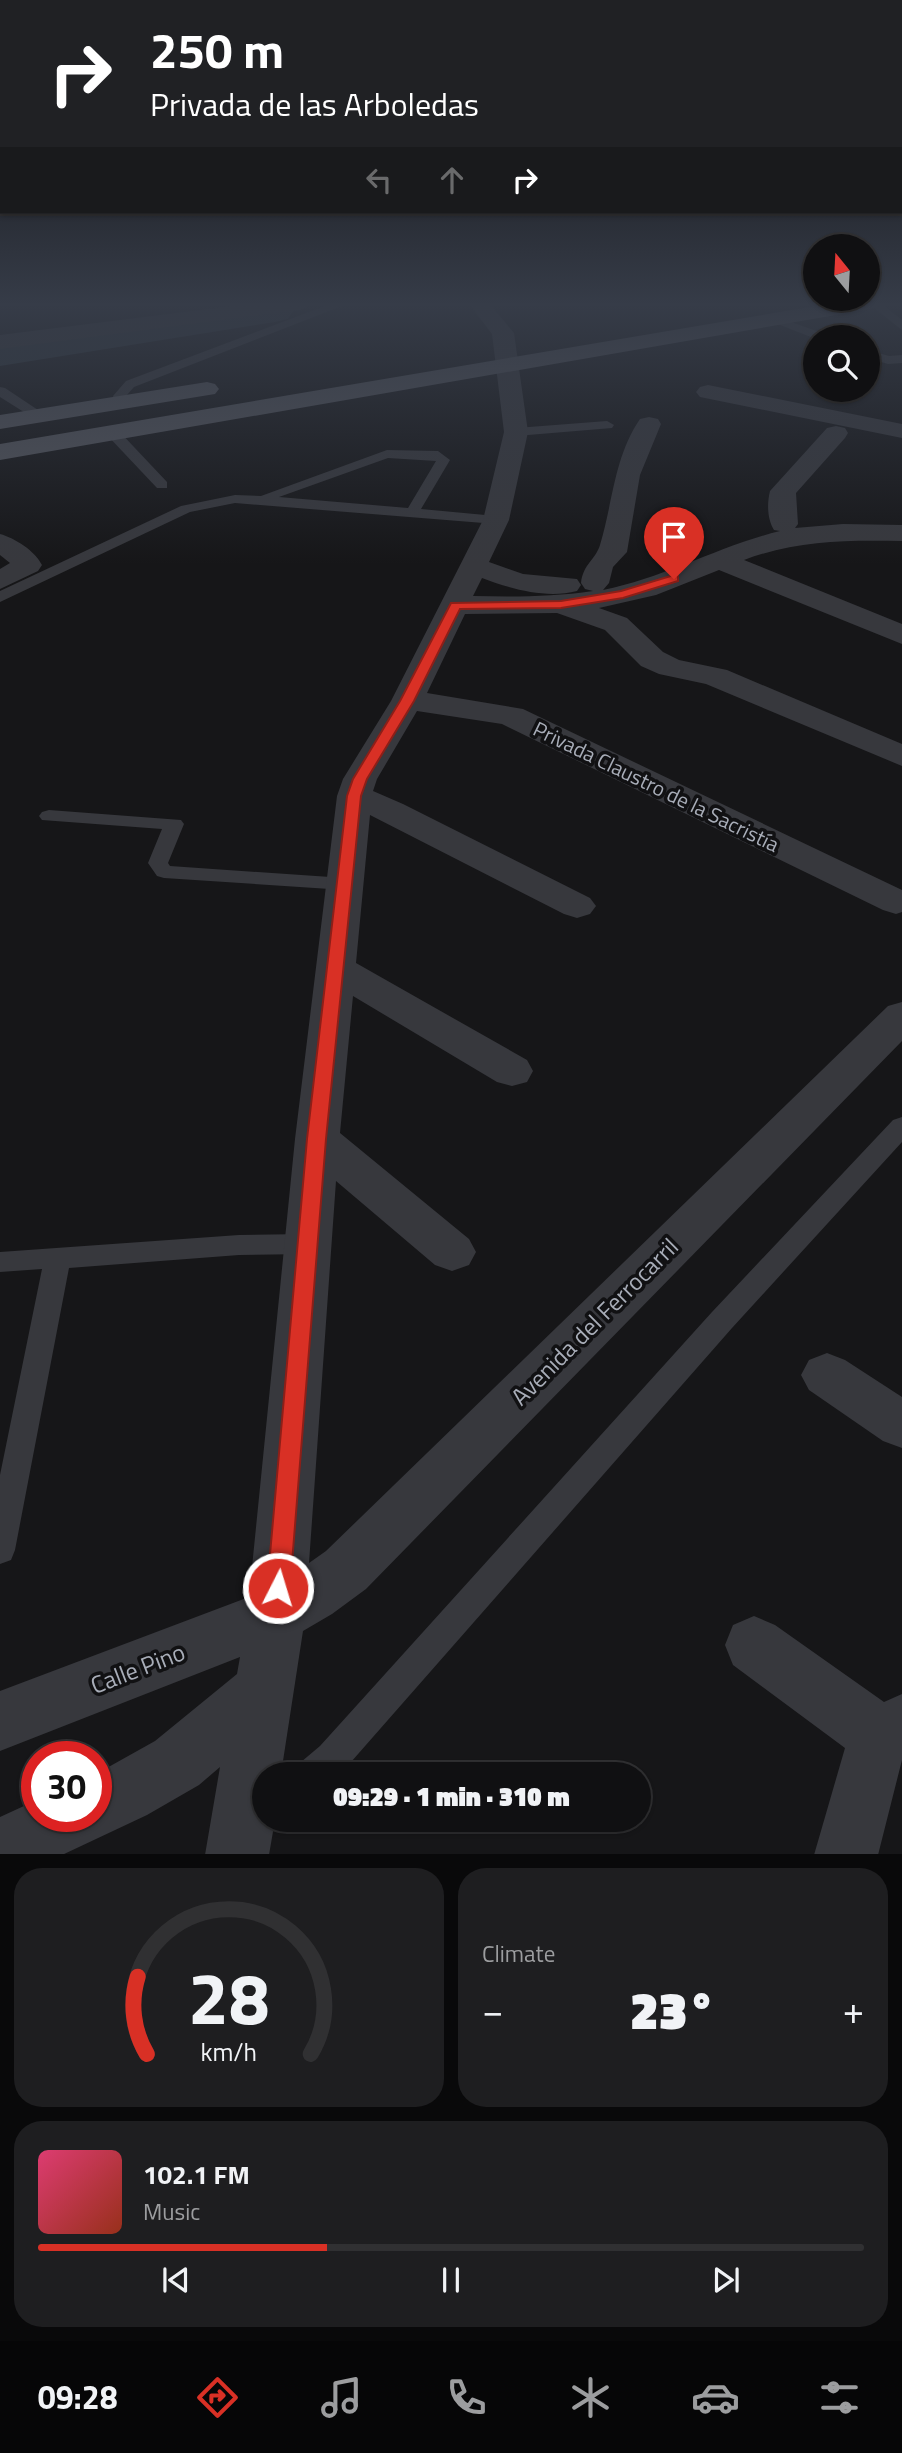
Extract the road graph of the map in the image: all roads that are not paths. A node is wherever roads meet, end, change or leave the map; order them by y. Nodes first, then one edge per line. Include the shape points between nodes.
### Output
1 (0, 391) edge
2 (124, 391) edge
3 (197, 391) edge
4 (302, 391) edge
5 (511, 391) edge
6 (708, 392) dead end
7 (121, 403) junction
8 (40, 416) junction
9 (0, 422) edge
10 (649, 424) dead end
11 (607, 425) dead end
12 (902, 431) edge
13 (112, 432) junction
14 (516, 432) junction
15 (836, 433) dead end
16 (0, 452) edge
17 (162, 485) dead end
18 (258, 500) junction
19 (412, 513) junction
20 (496, 520) junction
21 (902, 520) edge
22 (784, 524) junction
23 (902, 533) edge
24 (0, 542) edge
25 (613, 552) junction
26 (721, 561) junction
27 (474, 566) junction
28 (649, 569) junction
29 (0, 580) edge
30 (595, 583) junction
31 (623, 594) junction
32 (0, 597) edge
33 (561, 604) junction
34 (455, 605) junction
35 (624, 630) junction
36 (902, 635) edge
37 (407, 701) junction
38 (902, 756) edge
39 (354, 796) junction
40 (49, 816) dead end
41 (345, 884) junction
42 (896, 902) dead end
43 (577, 906) dead end
44 (335, 968) junction
45 (902, 1016) edge
46 (512, 1071) dead end
47 (902, 1126) edge
48 (317, 1139) junction
49 (308, 1244) junction
50 (452, 1252) dead end
51 (58, 1256) junction
52 (0, 1262) edge
53 (827, 1375) dead end
54 (902, 1425) edge
55 (0, 1550) edge
56 (276, 1615) junction
57 (754, 1645) dead end
58 (264, 1690) junction
59 (0, 1721) edge
60 (891, 1731) edge
61 (327, 1762) edge
62 (112, 1799) edge
63 (249, 1815) edge
64 (39, 1832) edge
65 (0, 1850) edge
66 (846, 1854) edge

1 - 8 lane
2 - 7 lane via 119,396
3 - 7 main road
4 - 13 main road
5 - 14 street
6 - 12 street
7 - 8 main road
8 - 9 main road
10 - 25 street via 627,475
11 - 14 lane
13 - 16 main road
13 - 17 lane
14 - 20 street
15 - 22 street via 783,491
18 - 19 lane
18 - 19 lane via 387,454 438,455 443,460
18 - 32 lane via 235,499 186,509
19 - 20 lane
20 - 27 street
21 - 22 street
22 - 28 street
23 - 26 street via 801,535
24 - 29 street via 28,565
25 - 28 street
25 - 30 street via 602,561
26 - 31 street
26 - 36 street
27 - 30 street via 520,582
27 - 34 street
28 - 30 street
31 - 33 street
31 - 35 street
33 - 34 street
33 - 35 street
34 - 37 street
35 - 38 street via 652,659 716,677
37 - 39 street
37 - 42 street, Privada Claustro de la Sacristía via 511,716
39 - 41 street
39 - 43 street
40 - 41 lane via 174,824 158,863 164,872
41 - 44 street
44 - 46 street
44 - 48 street
45 - 56 street, Avenida del Ferrocarril via 346,1570
47 - 61 lane
48 - 49 street
48 - 50 street
49 - 51 lane
49 - 56 street
51 - 52 lane
51 - 55 lane
53 - 54 street
56 - 58 street
56 - 59 street, Calle Pino
57 - 60 street
58 - 62 street via 177,1763
58 - 63 street
60 - 66 street via 868,1768
64 - 65 street

